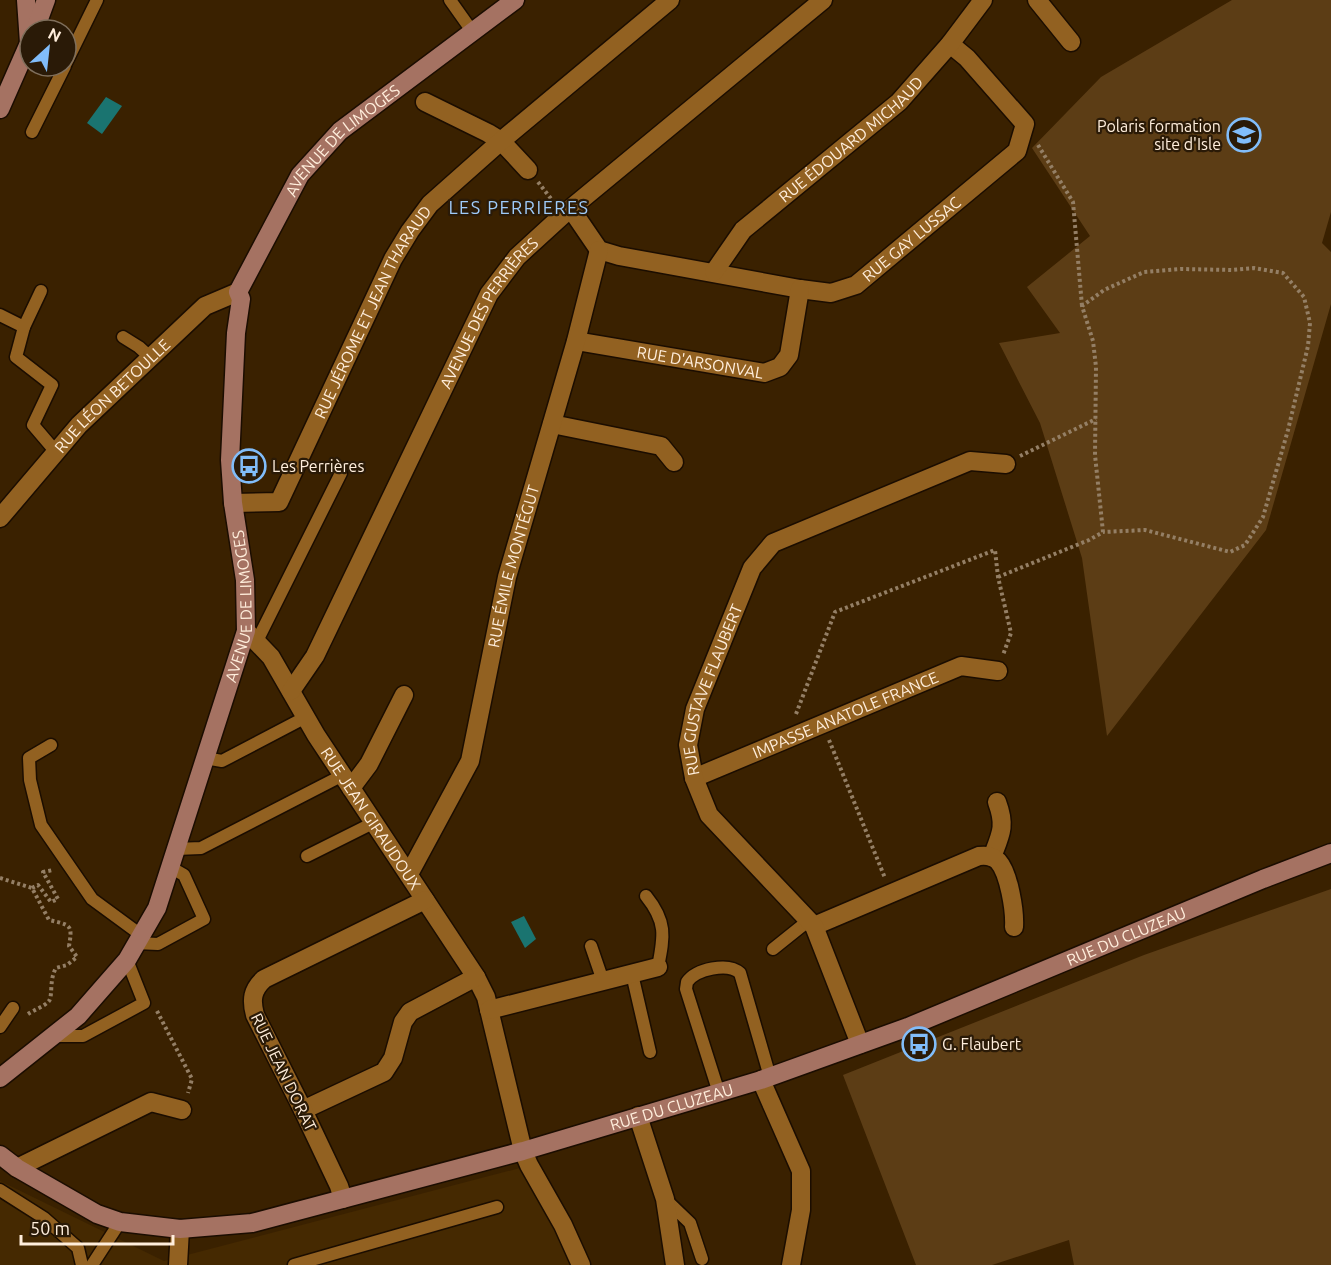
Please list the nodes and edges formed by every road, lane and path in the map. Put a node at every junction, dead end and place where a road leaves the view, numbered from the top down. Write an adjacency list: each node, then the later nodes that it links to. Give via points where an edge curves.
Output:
1 (26, 0): 10 (main road)
2 (46, 0): 11 (main road)
3 (97, 0): 13 (lane)
4 (450, 0): 12 (lane)
5 (515, 0): 12 (main road, AVENUE DE LIMOGES)
6 (670, 0): 22 (street, RUE JÉROME ET JEAN THARAUD)
7 (823, 0): 24 (street, AVENUE DES PERRIÈRES)
8 (982, 0): 15 (street, RUE ÉDOUARD MICHAUD)
9 (1037, 0): 14 (street)
10 (28, 18)
11 (39, 18)
12 (472, 31): 29 (main road, AVENUE DE LIMOGES, via 340,131 300,175)
13 (78, 39)
14 (1071, 42)
15 (950, 44): 20 (street); 26 (street, RUE ÉDOUARD MICHAUD, via 899,102 743,230)
16 (18, 69): 19 (main road)
17 (59, 78): 21 (lane)
18 (425, 102): 22 (street)
19 (0, 109)
20 (1025, 124): 27 (street, RUE GAY LUSSAC, via 1017,151 856,285 831,293); 30 (path, via 1072,202)
21 (32, 132)
22 (501, 141): 23 (street); 42 (street, RUE JÉROME ET JEAN THARAUD, via 430,204 410,231 393,259 279,502)
23 (528, 170): 24 (path)
24 (568, 211): 25 (street); 48 (street, AVENUE DES PERRIÈRES, via 517,257 489,294 315,656)
25 (599, 250): 26 (street, RUE GAY LUSSAC); 34 (street, RUE ÉMILE MONTÉGUT)
26 (714, 272): 27 (street, RUE GAY LUSSAC)
27 (800, 289): 34 (street, RUE D'ARSONVAL, via 789,356 780,367 764,373)
28 (41, 291): 32 (lane)
29 (238, 292): 35 (street, RUE LÉON BETOULLE, via 205,306); 42 (main road, AVENUE DE LIMOGES, via 241,299 230,460)
30 (1082, 306): 36 (path, via 1093,341); 44 (path, via 1104,290 1144,272 1254,268 1283,273 1304,297 1310,323 1308,346 1269,498 1263,517 1245,545 1230,552 1145,530)
31 (0, 315): 32 (lane)
32 (24, 327): 38 (lane, via 16,357 52,385 33,425)
33 (123, 337): 35 (lane)
34 (576, 341): 37 (street, RUE ÉMILE MONTÉGUT)
35 (150, 358): 38 (street, RUE LÉON BETOULLE)
36 (1096, 419): 40 (path); 44 (path, via 1095,456)
37 (552, 424): 39 (street, via 661,446); 65 (street, RUE ÉMILE MONTÉGUT, via 507,577 470,761)
38 (56, 452): 43 (street, RUE LÉON BETOULLE)
39 (674, 462)
40 (1006, 464): 55 (street, RUE GUSTAVE FLAUBERT, via 970,461 773,543 752,568 695,709 688,745)
41 (341, 473): 46 (lane)
42 (233, 503): 46 (main road, AVENUE DE LIMOGES)
43 (0, 518)
44 (1103, 532): 45 (path)
45 (998, 577): 47 (path, via 1011,633); 52 (path, via 995,550 834,612)
46 (252, 636): 48 (street, RUE JEAN GIRAUDOUX, via 271,657); 54 (main road, AVENUE DE LIMOGES)
47 (998, 671): 51 (street, IMPASSE ANATOLE FRANCE, via 961,666)
48 (291, 691): 50 (street, RUE JEAN GIRAUDOUX)
49 (404, 695): 56 (street, via 369,764)
50 (306, 717): 54 (lane, via 222,761); 56 (street, RUE JEAN GIRAUDOUX)
51 (822, 723): 52 (street, IMPASSE ANATOLE FRANCE); 68 (path)
52 (788, 738): 55 (street, IMPASSE ANATOLE FRANCE)
53 (51, 745): 63 (lane, via 29,758 30,780 41,825)
54 (205, 758): 59 (main road, AVENUE DE LIMOGES)
55 (694, 778): 71 (street, RUE GUSTAVE FLAUBERT, via 709,815)
56 (347, 781): 58 (street, RUE JEAN GIRAUDOUX); 59 (lane, via 201,848)
57 (997, 802): 62 (street, via 1002,830)
58 (375, 822): 61 (lane); 65 (street, RUE JEAN GIRAUDOUX)
59 (176, 849): 64 (main road, AVENUE DE LIMOGES)
60 (1331, 853): 87 (main road, RUE DU CLUZEAU)
61 (307, 856)
62 (992, 857): 68 (street, via 980,856); 72 (street, via 1002,867 1014,902)
63 (70, 867): 67 (path, via 43,872 58,899 51,902 38,885); 73 (lane, via 92,899)
64 (170, 867): 73 (main road, AVENUE DE LIMOGES, via 157,908); 73 (lane, via 184,875 204,919 158,944)
65 (409, 874): 70 (street, RUE JEAN GIRAUDOUX)
66 (0, 878): 67 (path)
67 (32, 888): 84 (path, via 49,920 70,927 69,946 77,957 56,968 50,978 48,1002 26,1015)
68 (892, 894): 71 (street)
69 (646, 896): 77 (lane, via 662,922)
70 (425, 900): 79 (street, RUE JEAN GIRAUDOUX); 93 (street, RUE JEAN DORAT, via 264,979 257,986 251,1002 255,1015)
71 (811, 923): 75 (lane); 87 (street, RUE GUSTAVE FLAUBERT)
72 (1014, 927)
73 (138, 939): 76 (main road, AVENUE DE LIMOGES)
74 (591, 946): 80 (lane)
75 (773, 949)
76 (127, 960): 81 (lane); 86 (main road, AVENUE DE LIMOGES, via 78,1016)
77 (658, 968): 78 (street)
78 (632, 974): 80 (street); 88 (lane)
79 (476, 977): 83 (street, RUE JEAN GIRAUDOUX); 93 (street, via 410,1012 384,1072)
80 (603, 981): 83 (street)
81 (144, 1003): 86 (lane, via 83,1036); 92 (path, via 155,1008 192,1079)
82 (13, 1008): 85 (lane)
83 (489, 1010): 95 (street, RUE JEAN GIRAUDOUX)
84 (22, 1022)
85 (0, 1027)
86 (54, 1036): 89 (main road, AVENUE DE LIMOGES)
87 (860, 1044): 90 (main road, RUE DU CLUZEAU)
88 (650, 1052)
89 (0, 1078)
90 (766, 1078): 91 (main road, RUE DU CLUZEAU); 91 (lane, via 740,973 726,967 696,973 686,989); 111 (street, via 801,1171 801,1210)
91 (719, 1093): 94 (main road, RUE DU CLUZEAU)
92 (182, 1110): 97 (street, via 151,1102)
93 (303, 1110): 99 (street, RUE JEAN DORAT)
94 (638, 1116): 95 (main road, RUE DU CLUZEAU); 100 (street)
95 (523, 1151): 99 (main road, RUE DU CLUZEAU); 109 (street, RUE JEAN GIRAUDOUX)
96 (0, 1155): 97 (main road, RUE DU CLUZEAU)
97 (17, 1168): 102 (main road, RUE DU CLUZEAU, via 97,1214)
98 (0, 1190): 105 (lane, via 44,1218 78,1248)
99 (343, 1199): 103 (main road, RUE DU CLUZEAU, via 252,1223)
100 (665, 1199): 104 (lane, via 690,1223); 110 (street)
101 (497, 1207): 108 (lane)
102 (120, 1222): 103 (main road, RUE DU CLUZEAU); 106 (lane)
103 (180, 1229): 107 (street)
104 (702, 1259)
105 (82, 1265)
106 (92, 1265)
107 (178, 1265)
108 (294, 1265)
109 (581, 1265)
110 (675, 1265)
111 (792, 1265)

